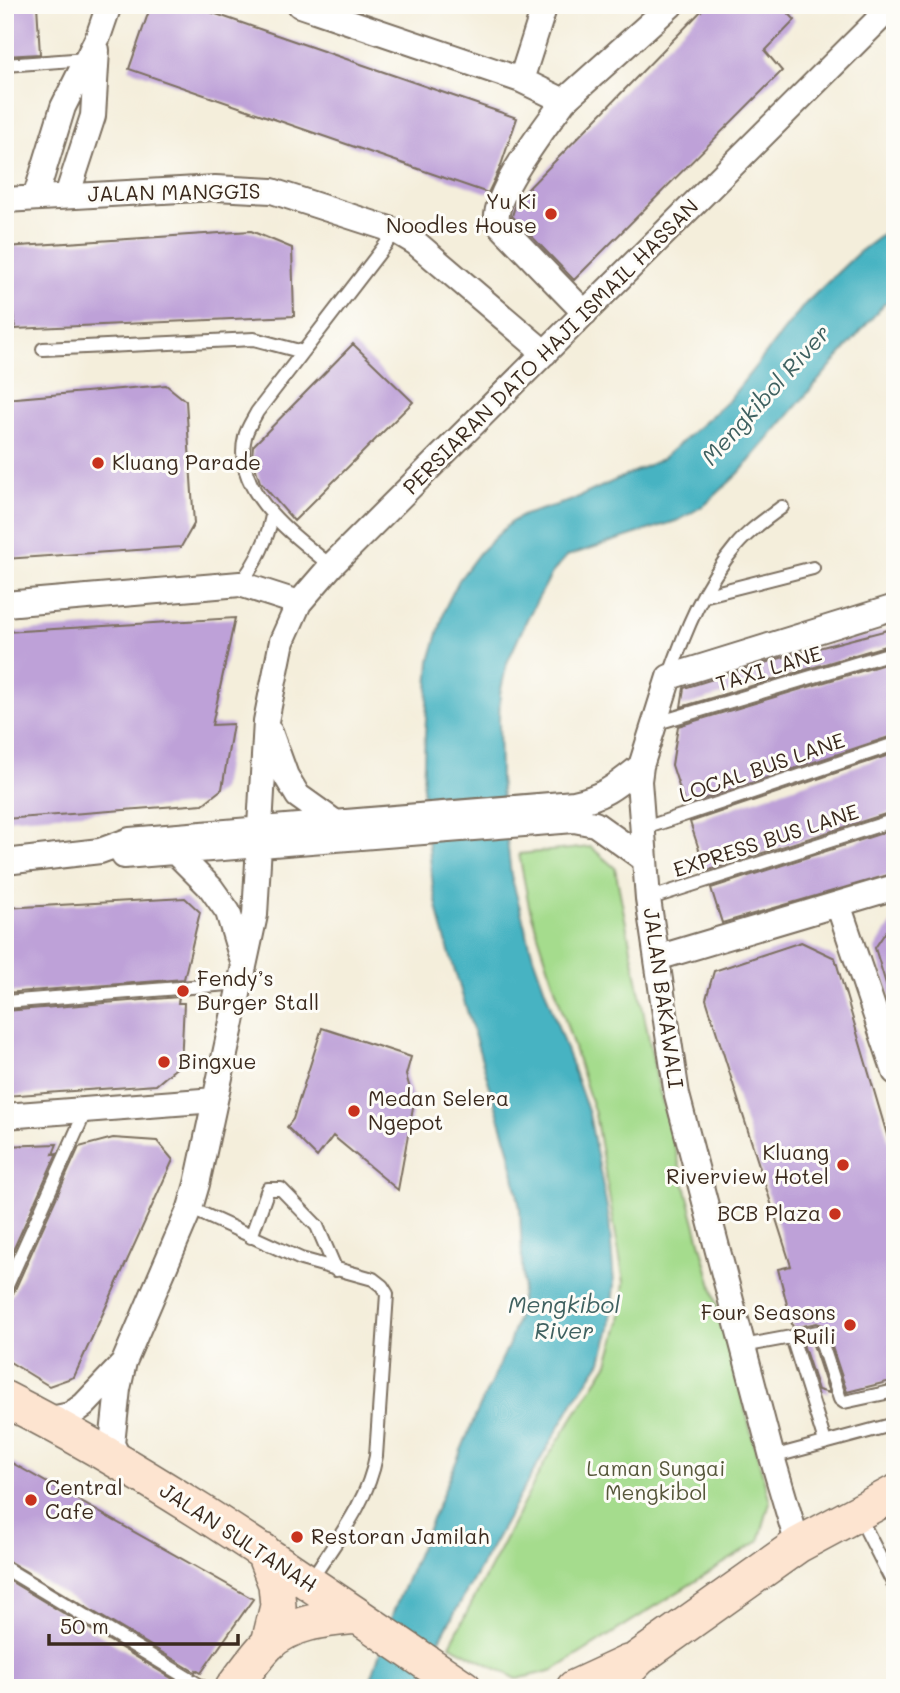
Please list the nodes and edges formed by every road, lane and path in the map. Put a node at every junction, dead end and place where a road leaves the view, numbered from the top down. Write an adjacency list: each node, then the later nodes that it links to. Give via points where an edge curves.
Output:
1 (109, 5): 6 (street)
2 (300, 5): 9 (street)
3 (545, 5): 9 (street)
4 (671, 5): 10 (street)
5 (893, 5): 15 (street, PERSIARAN DATO HAJI ISMAIL HASSAN)
6 (98, 37): 7 (street); 11 (street, via 93,116)
7 (87, 59): 8 (lane); 12 (street, via 64,107)
8 (5, 65)
9 (521, 80): 10 (street)
10 (564, 101): 15 (street, via 522,160 496,214 497,222)
11 (67, 196): 12 (street, JALAN MANGGIS); 14 (street, JALAN MANGGIS, via 261,190)
12 (35, 198): 13 (street, JALAN MANGGIS)
13 (5, 200)
14 (396, 231): 17 (lane); 18 (street, JALAN MANGGIS)
15 (586, 313): 18 (street, PERSIARAN DATO HAJI ISMAIL HASSAN)
16 (43, 349): 17 (lane, via 254,338)
17 (303, 352): 20 (lane, via 257,412 245,437 244,461)
18 (545, 353): 21 (street, PERSIARAN DATO HAJI ISMAIL HASSAN)
19 (782, 507): 24 (lane, via 736,546)
20 (272, 516): 21 (lane); 23 (lane, via 254,565)
21 (331, 566): 25 (street, PERSIARAN DATO HAJI ISMAIL HASSAN)
22 (813, 568): 24 (lane)
23 (240, 584): 25 (street); 26 (street)
24 (703, 596): 29 (lane)
25 (299, 603): 30 (street, PERSIARAN DATO HAJI ISMAIL HASSAN, via 282,641)
26 (5, 604)
27 (895, 607): 29 (street)
28 (895, 652): 31 (lane, TAXI LANE)
29 (669, 677): 31 (street, JALAN BAKAWALI)
30 (266, 721): 36 (street, via 298,796); 38 (street, PERSIARAN DATO HAJI ISMAIL HASSAN)
31 (654, 724): 33 (street, JALAN BAKAWALI)
32 (895, 744): 37 (lane, LOCAL BUS LANE)
33 (641, 766): 34 (street); 37 (street, JALAN BAKAWALI)
34 (574, 811): 36 (street); 41 (street)
35 (895, 820): 44 (lane, EXPRESS BUS LANE)
36 (343, 827): 38 (street)
37 (641, 829): 41 (street, JALAN BAKAWALI)
38 (261, 837): 39 (street, via 130,840); 40 (street); 47 (street, PERSIARAN DATO HAJI ISMAIL HASSAN, via 255,915)
39 (100, 851): 40 (street, via 129,857); 42 (street)
40 (176, 853): 47 (street, via 228,912)
41 (644, 859): 44 (street, JALAN BAKAWALI)
42 (5, 862)
43 (895, 887): 45 (street)
44 (648, 899): 46 (street, JALAN BAKAWALI)
45 (838, 904): 46 (street); 49 (street)
46 (657, 958): 59 (street, JALAN BAKAWALI, via 677,1095)
47 (242, 974): 48 (lane); 51 (street, PERSIARAN DATO HAJI ISMAIL HASSAN)
48 (5, 1002)
49 (890, 1041): 50 (street)
50 (895, 1072)
51 (215, 1100): 52 (street); 54 (street, PERSIARAN DATO HAJI ISMAIL HASSAN)
52 (86, 1110): 53 (street); 57 (lane)
53 (5, 1116)
54 (190, 1208): 55 (lane); 60 (street, PERSIARAN DATO HAJI ISMAIL HASSAN)
55 (251, 1237): 56 (lane); 56 (lane, via 268,1189 281,1189 317,1226)
56 (336, 1270): 73 (lane, via 373,1279 387,1294 376,1456 365,1493)
57 (5, 1290)
58 (792, 1337): 59 (lane); 61 (lane, via 818,1332 844,1402); 65 (lane)
59 (743, 1346): 66 (street, JALAN BAKAWALI)
60 (124, 1362): 63 (street, via 84,1405 70,1415); 67 (street, via 112,1444)
61 (895, 1391)
62 (5, 1399): 63 (street, JALAN SULTANAH)
63 (46, 1420): 67 (street, JALAN SULTANAH)
64 (895, 1424): 65 (lane)
65 (825, 1442): 66 (lane)
66 (772, 1457): 70 (street, JALAN BAKAWALI)
67 (122, 1464): 71 (street, JALAN SULTANAH)
68 (895, 1493): 69 (street)
69 (858, 1513): 70 (street); 74 (lane)
70 (797, 1545): 77 (street)
71 (263, 1550): 73 (street, JALAN SULTANAH); 76 (street, via 276,1584 278,1606)
72 (5, 1568): 78 (lane)
73 (309, 1583): 75 (street, JALAN SULTANAH)
74 (895, 1587)
75 (357, 1616): 76 (street, via 300,1626); 80 (street, JALAN SULTANAH)
76 (269, 1643): 79 (street)
77 (639, 1658): 81 (street); 82 (street)
78 (204, 1688)
79 (233, 1688)
80 (464, 1688)
81 (574, 1688)
82 (610, 1688)

